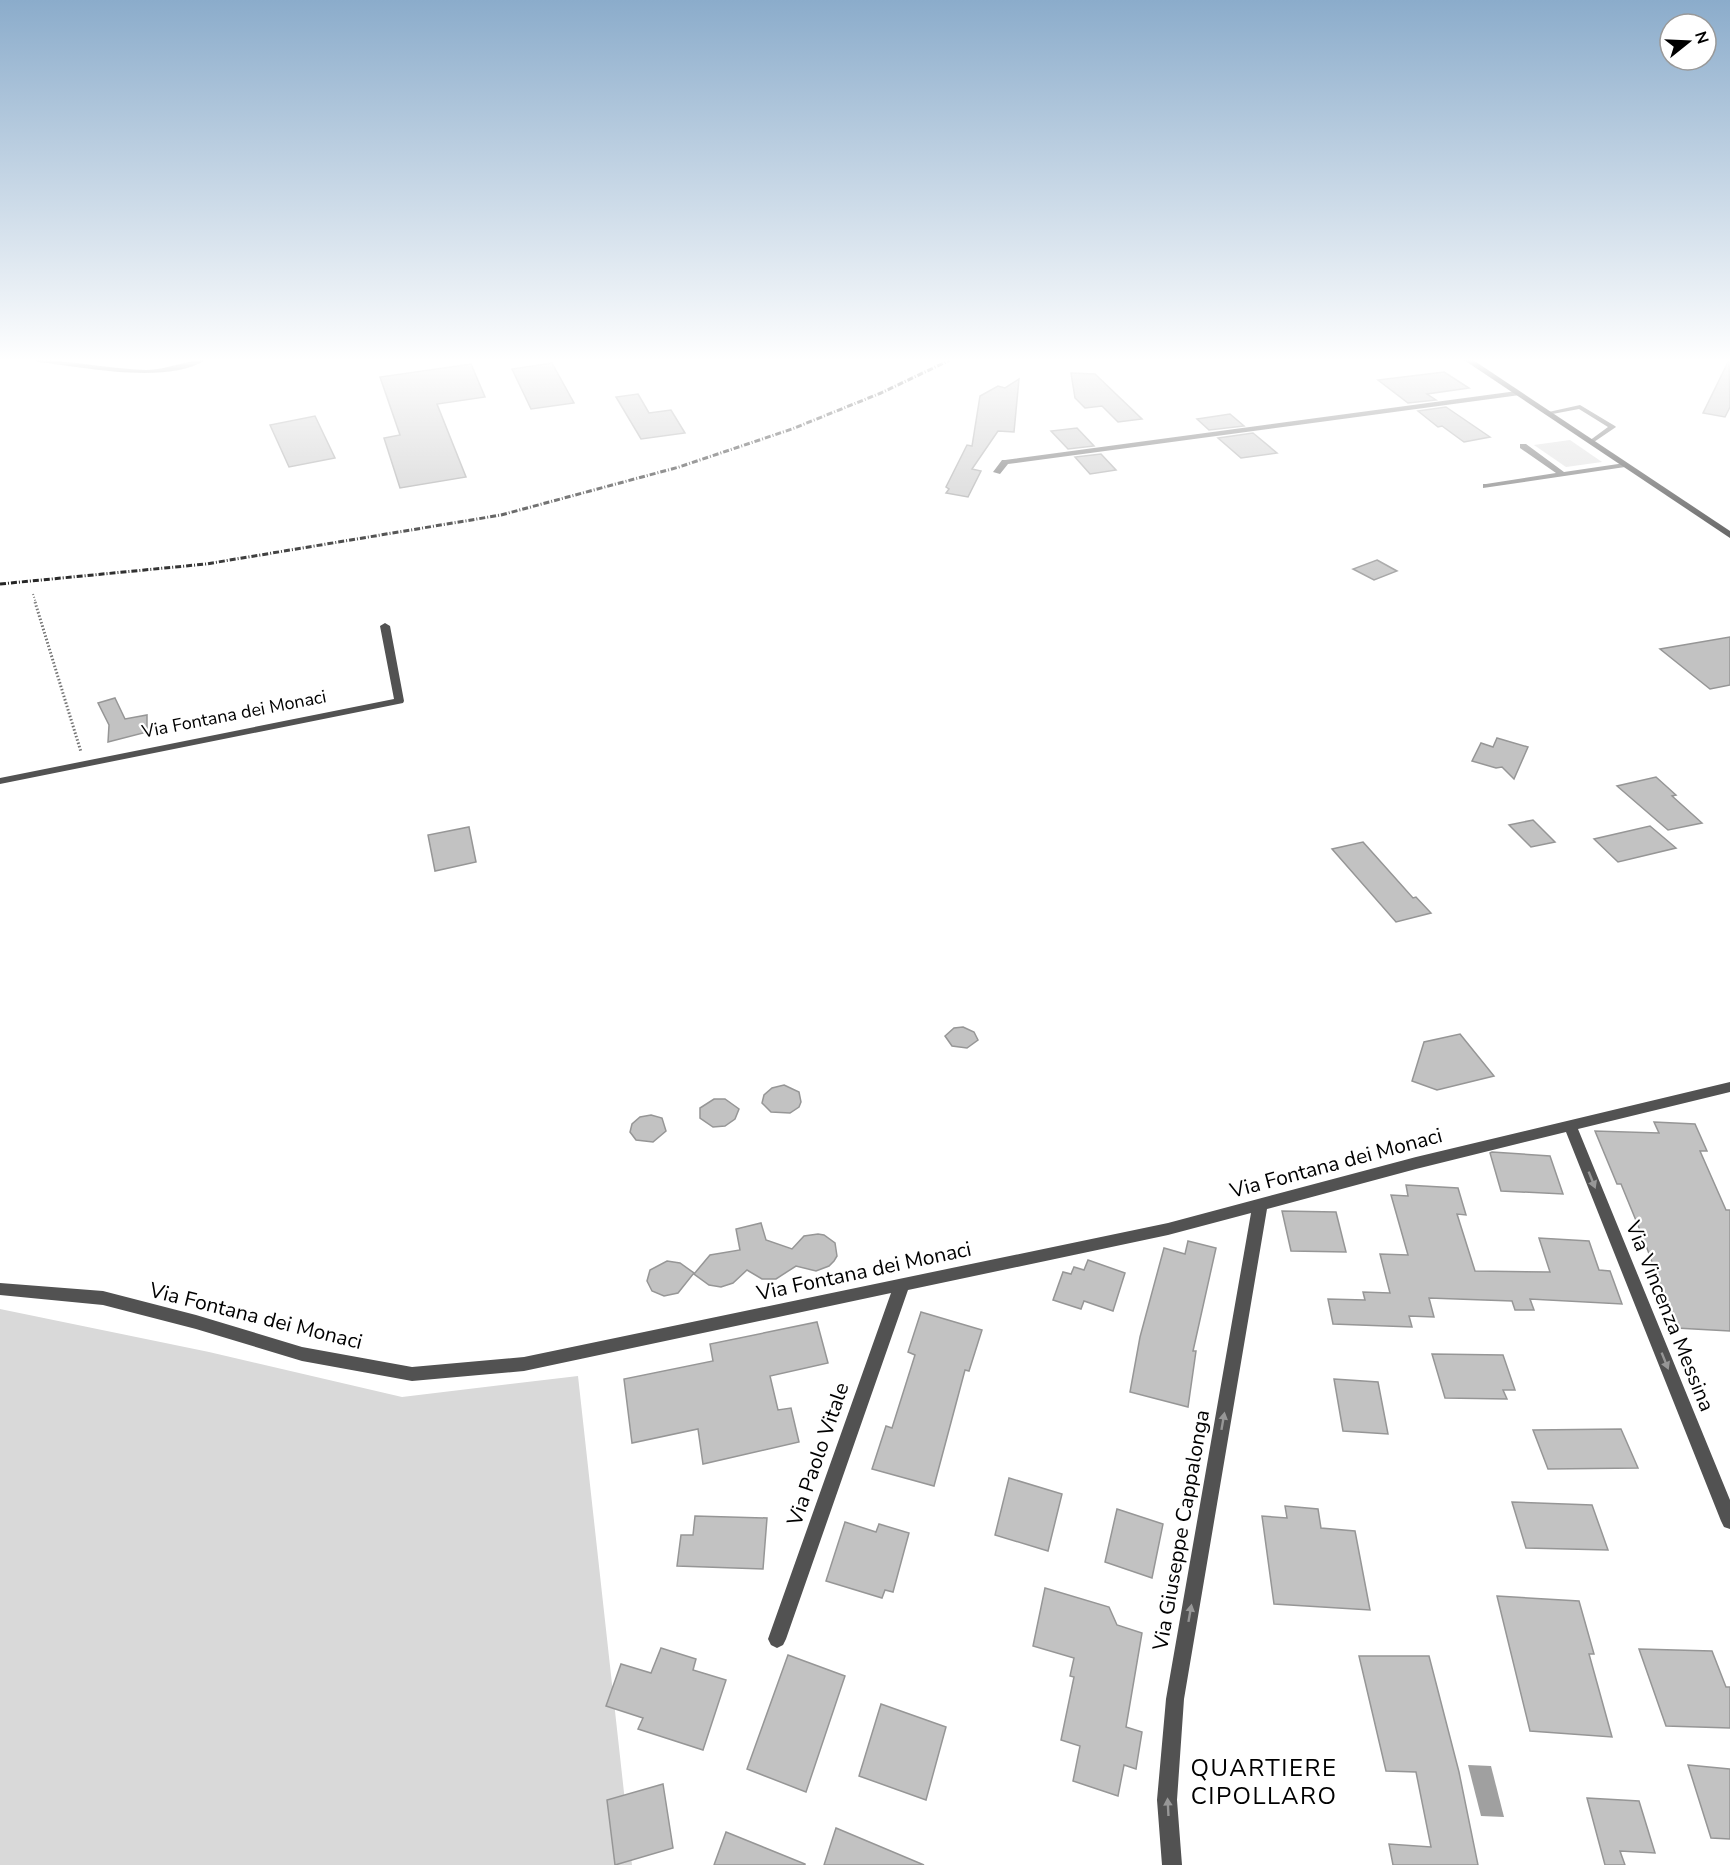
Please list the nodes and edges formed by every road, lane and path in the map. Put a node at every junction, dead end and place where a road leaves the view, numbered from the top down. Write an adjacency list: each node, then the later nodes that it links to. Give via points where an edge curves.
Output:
1 (1116, 447): 5 (street, via 1005,462)
2 (1524, 447): 6 (street)
3 (1598, 447): 4 (main road)
4 (1625, 465): 6 (street); 8 (main road)
5 (997, 472)
6 (1562, 474): 7 (street)
7 (1486, 486)
8 (1730, 535)
9 (33, 594): 11 (path)
10 (384, 626): 11 (street, Via Fontana dei Monaci, via 399,701)
11 (84, 764): 12 (street, Via Fontana dei Monaci)
12 (0, 781)
13 (1730, 1087): 14 (street, Via Fontana dei Monaci)
14 (1570, 1126): 15 (street, Via Fontana dei Monaci); 18 (street, Via Vincenza Messina, one-way to 18)
15 (1260, 1204): 16 (street, Via Fontana dei Monaci, via 1168,1229); 20 (street, Via Giuseppe Cappalonga, one-way to 15, via 1167,1800 1175,1699)
16 (902, 1285): 17 (street, Via Fontana dei Monaci, via 524,1364 412,1374 302,1354 103,1298); 19 (street, Via Paolo Vitale)
17 (0, 1289)
18 (1730, 1521)
19 (777, 1639)
20 (1172, 1865)

